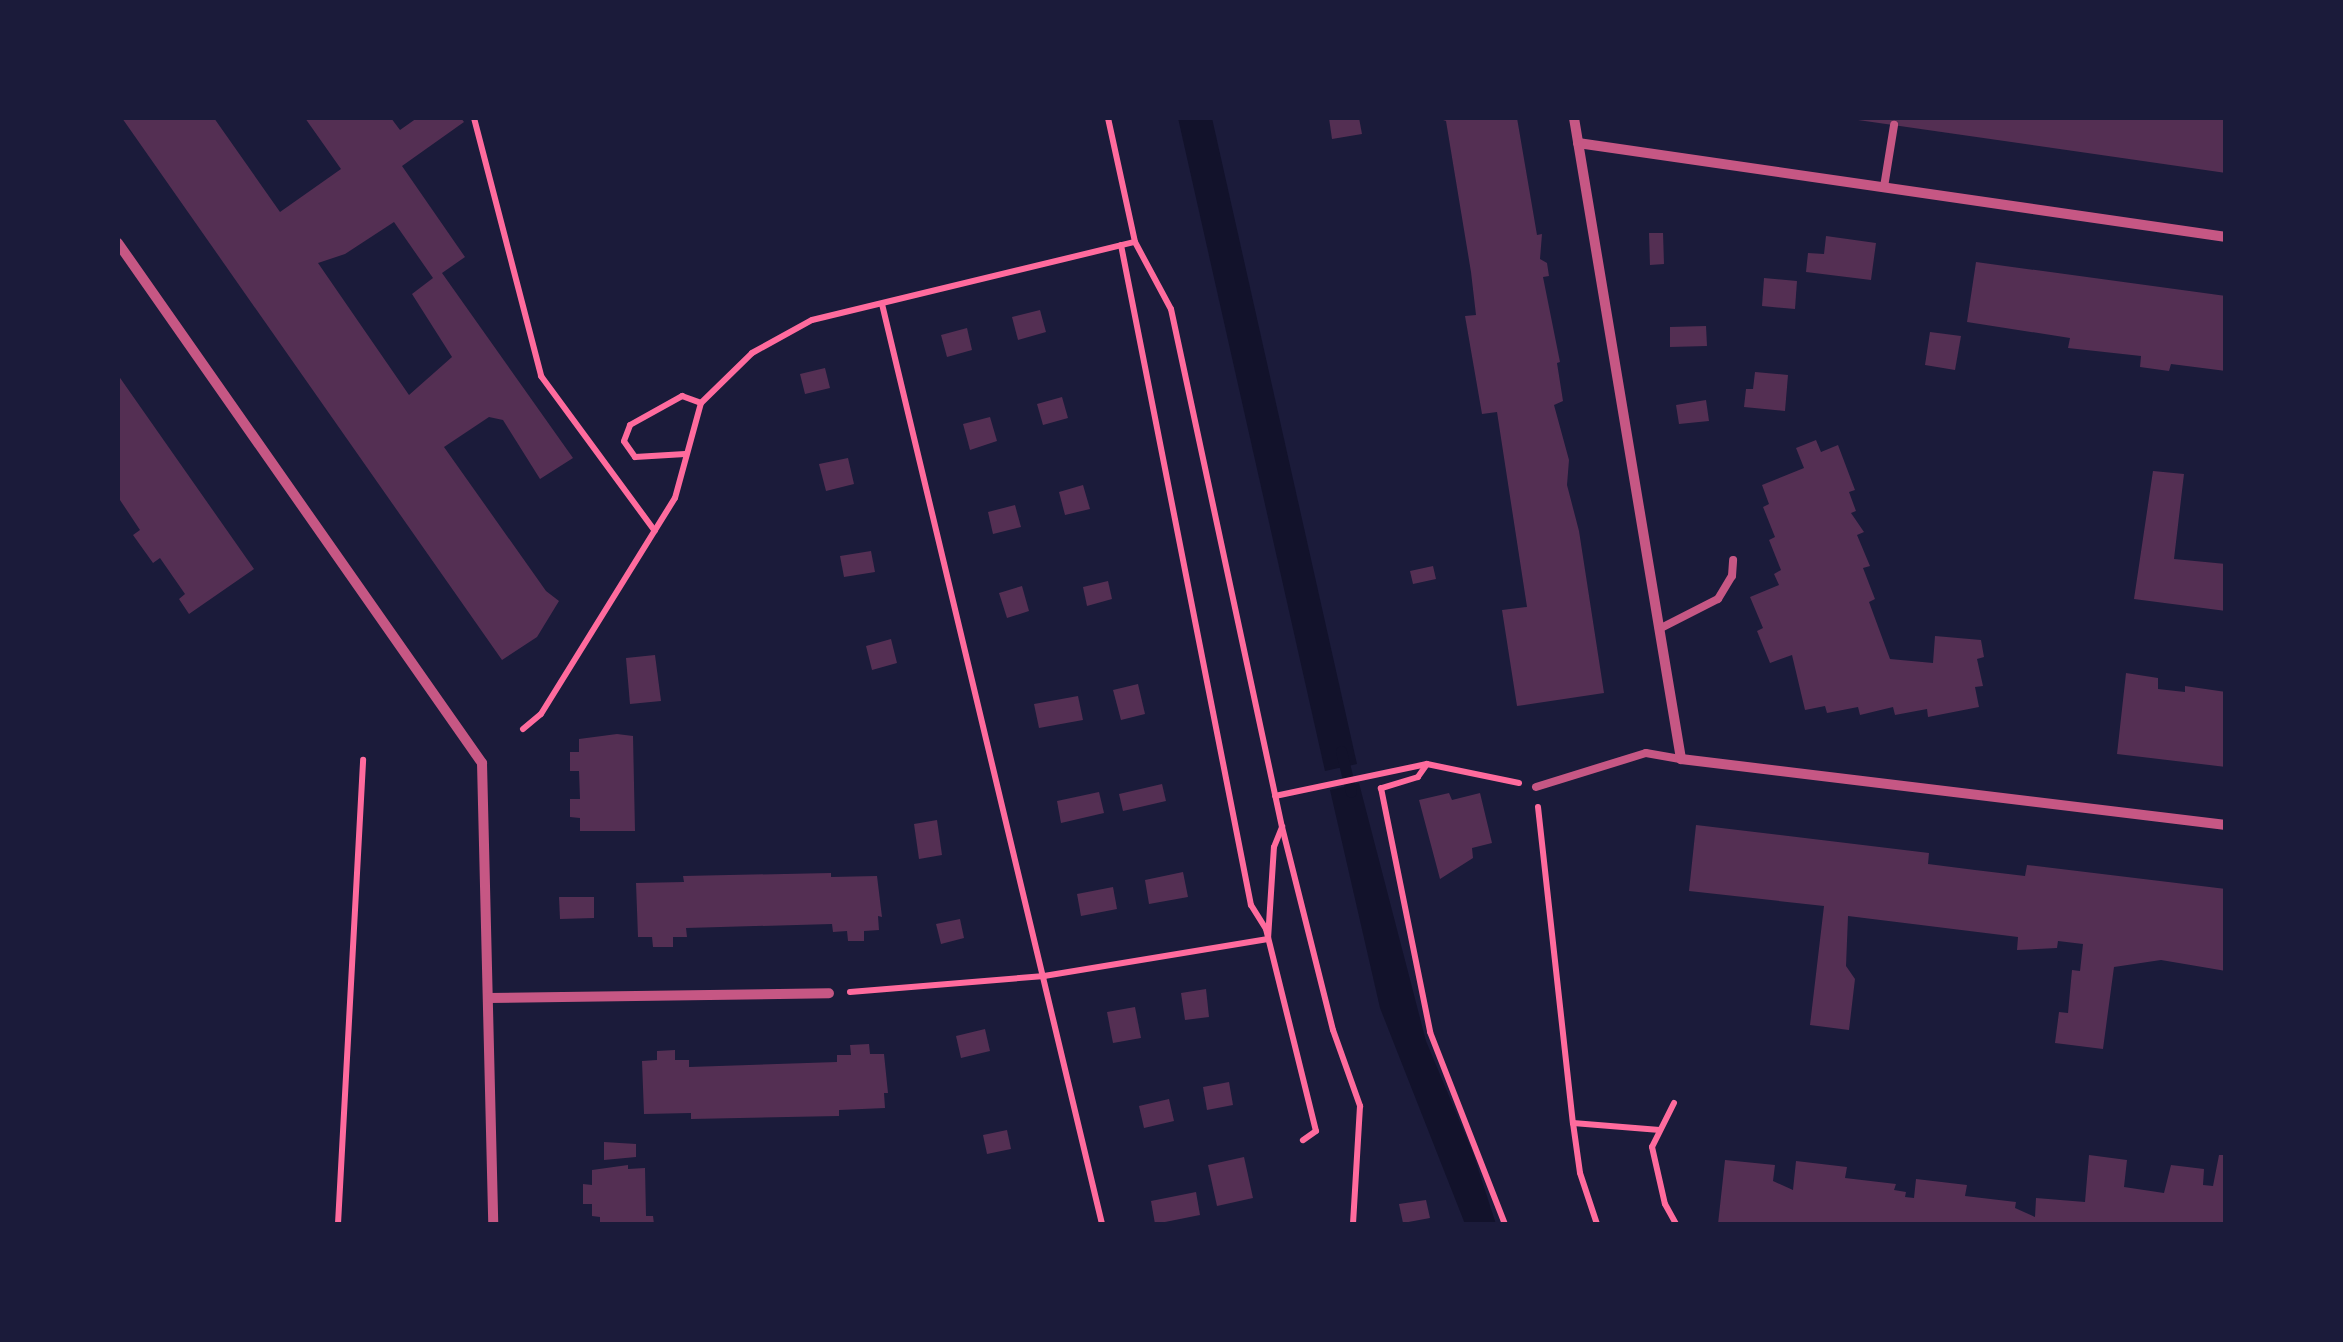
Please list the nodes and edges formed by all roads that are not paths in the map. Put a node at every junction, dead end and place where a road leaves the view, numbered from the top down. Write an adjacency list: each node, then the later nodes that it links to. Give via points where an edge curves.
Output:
1 (1574, 118): 3 (street)
2 (1894, 125): 4 (lane)
3 (1578, 143): 4 (street); 8 (street)
4 (1884, 187): 5 (street)
5 (2226, 238)
6 (118, 243): 13 (street, via 482,763)
7 (1733, 560): 8 (lane, via 1718,599)
8 (1659, 629): 9 (street)
9 (1681, 760): 10 (lane, via 1646,753); 11 (street)
10 (1536, 787)
11 (2226, 825)
12 (829, 993): 13 (street)
13 (488, 998): 14 (street)
14 (493, 1224)

